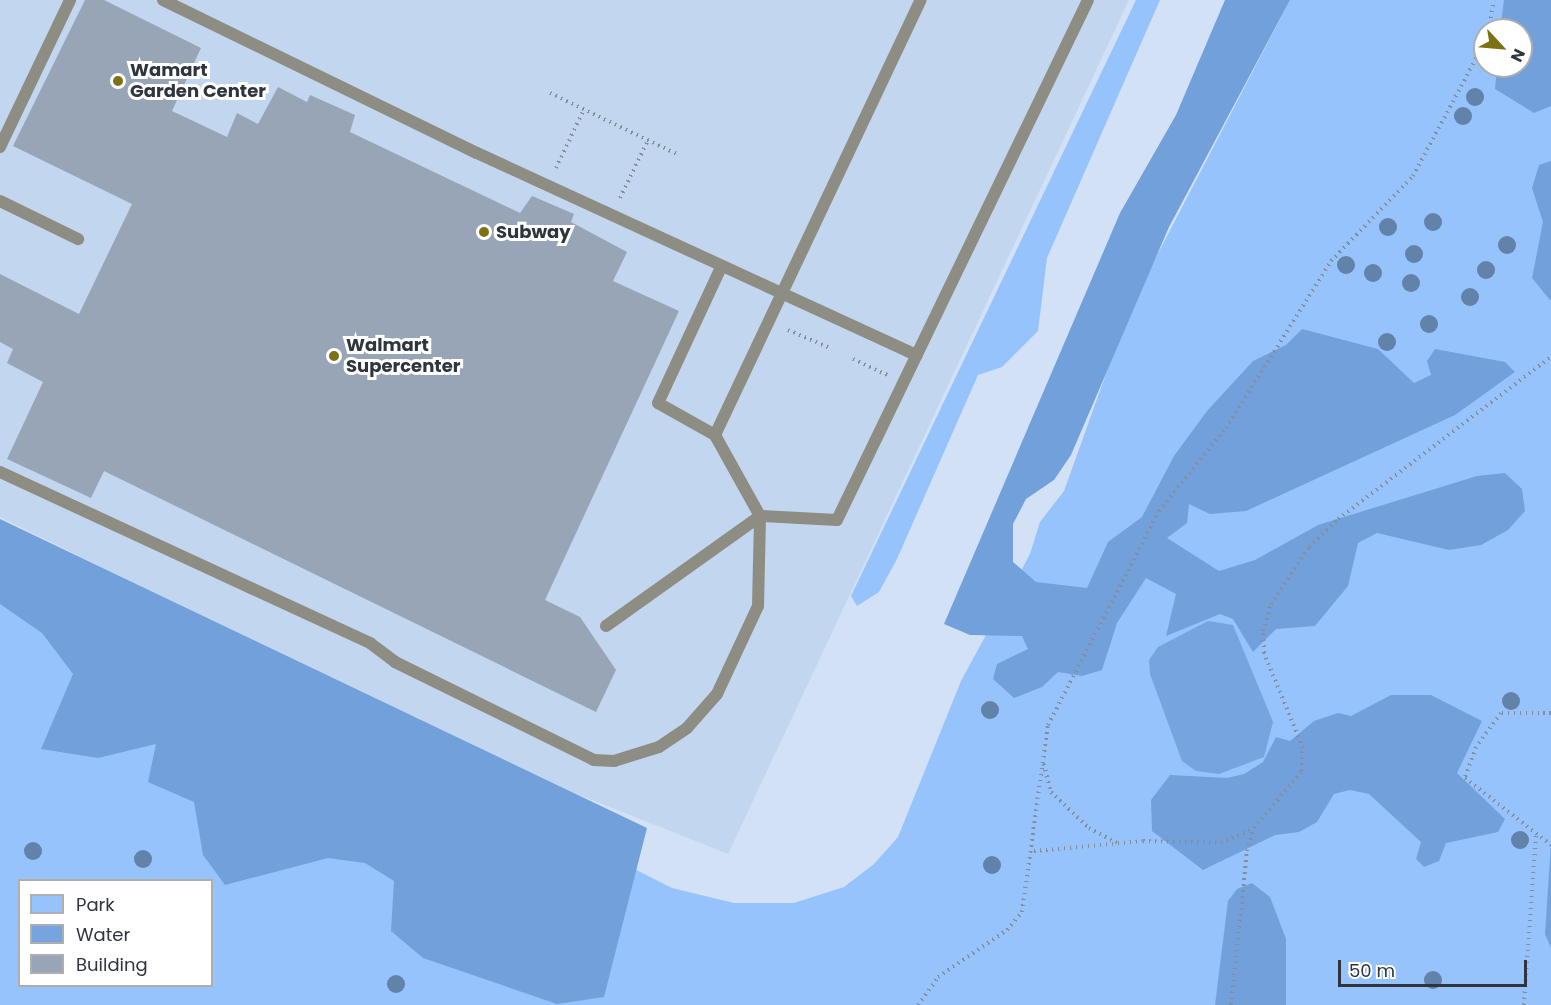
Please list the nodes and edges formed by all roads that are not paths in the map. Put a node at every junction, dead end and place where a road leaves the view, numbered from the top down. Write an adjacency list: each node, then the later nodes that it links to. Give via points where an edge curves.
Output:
1 (70, 0): 5 (lane)
2 (163, 0): 8 (lane)
3 (921, 0): 9 (lane)
4 (1088, 0): 10 (lane)
5 (0, 147)
6 (0, 201): 7 (lane)
7 (78, 239)
8 (721, 267): 9 (lane); 11 (lane, via 658,403)
9 (780, 294): 10 (lane); 11 (lane)
10 (917, 355): 13 (lane, via 837,520)
11 (715, 435): 13 (lane)
12 (0, 472): 13 (lane, via 370,643 395,662 594,760 614,761 659,747 687,728 717,694 758,606)
13 (760, 516): 14 (lane)
14 (606, 626)

